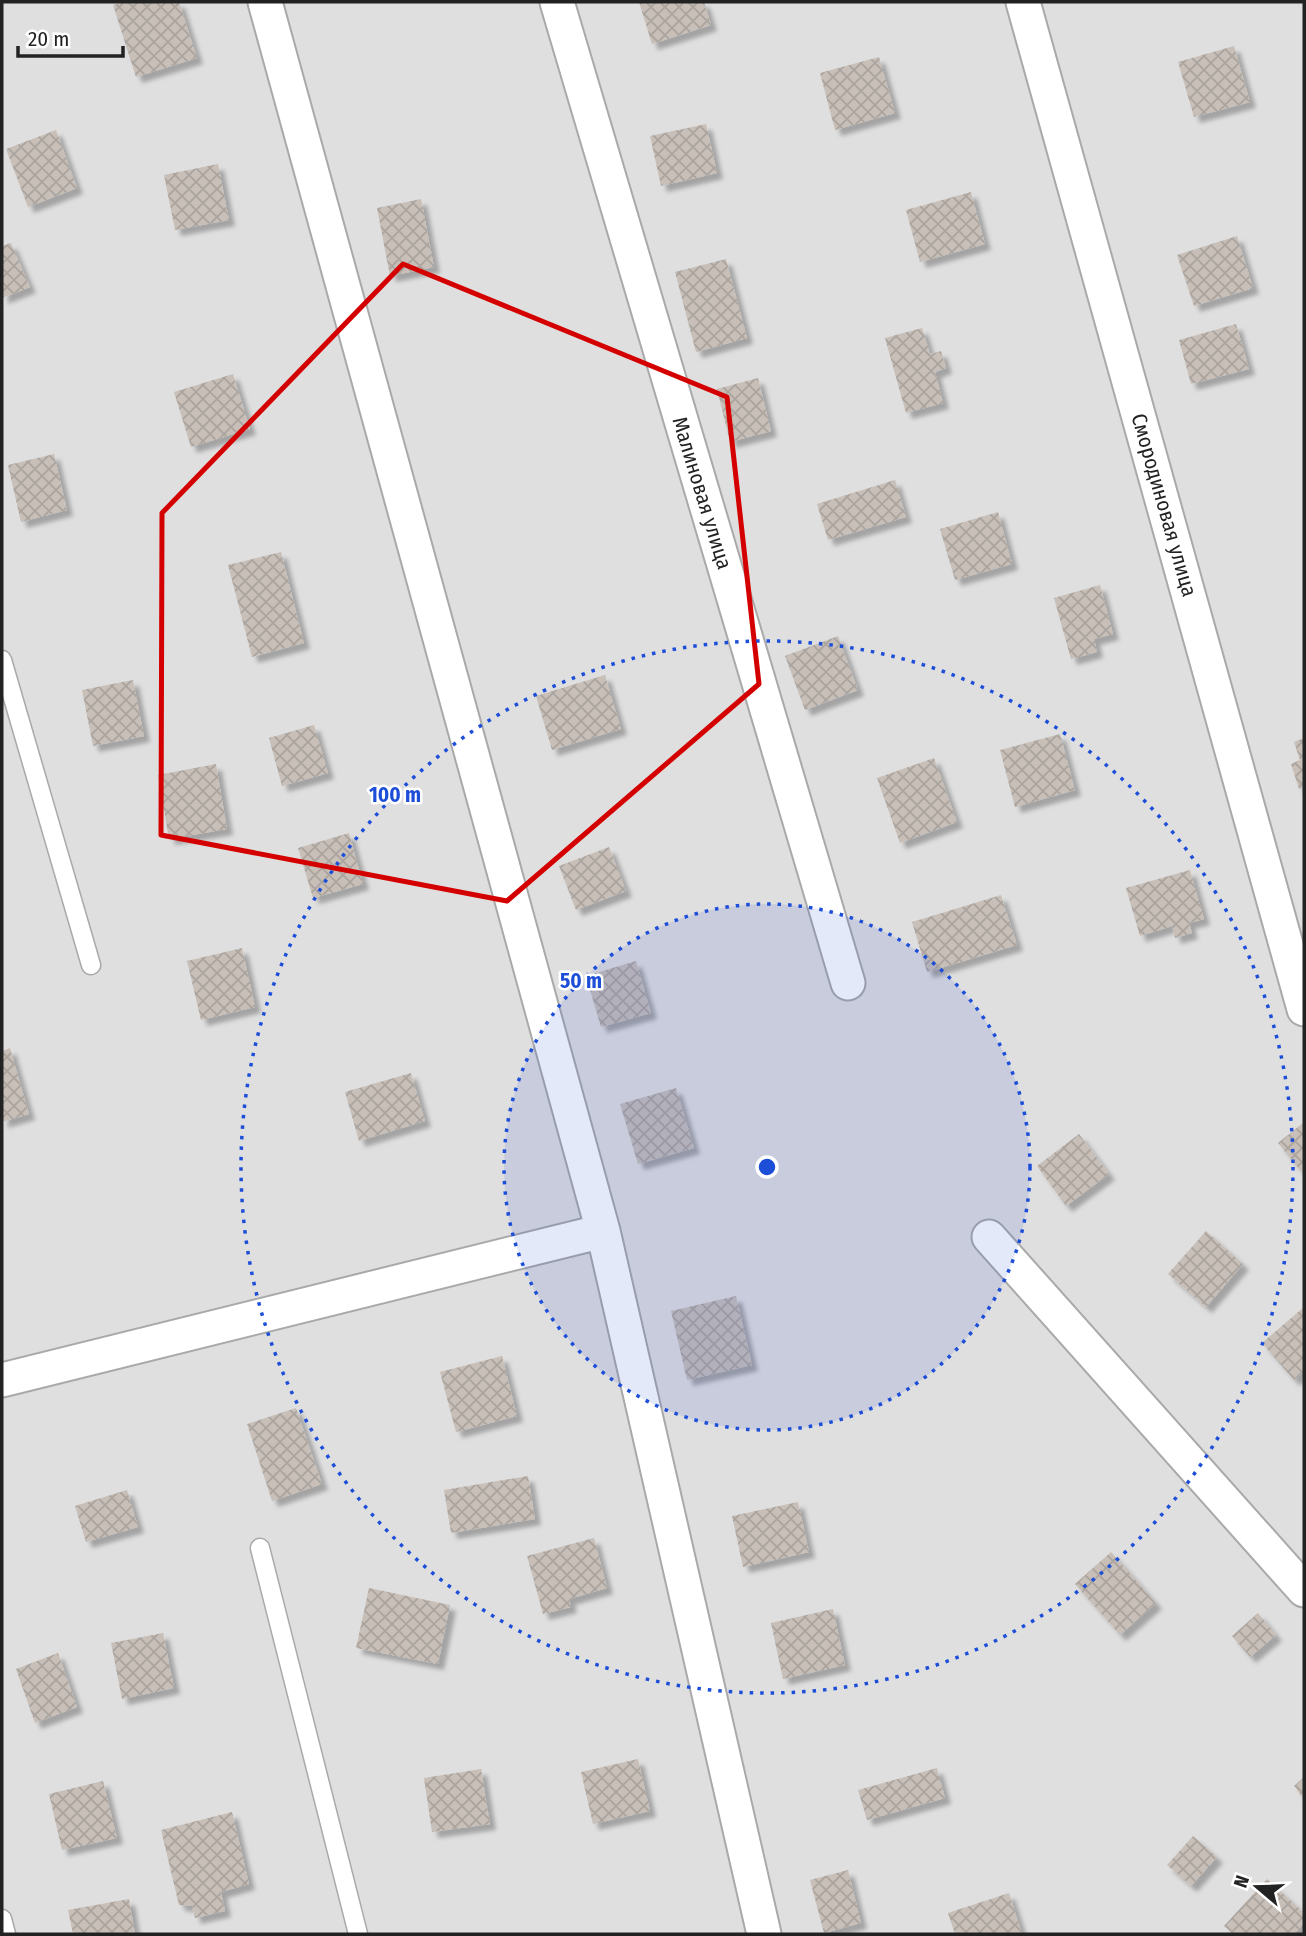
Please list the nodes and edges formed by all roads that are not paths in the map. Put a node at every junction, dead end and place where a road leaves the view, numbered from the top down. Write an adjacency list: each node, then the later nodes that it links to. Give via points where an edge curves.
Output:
1 (265, 2): 8 (street)
2 (556, 2): 6 (street, Малиновая улица)
3 (1023, 2): 7 (street, Смородиновая улица)
4 (2, 660): 5 (lane)
5 (91, 965)
6 (848, 983)
7 (1304, 1009)
8 (603, 1231): 10 (street); 16 (street)
9 (989, 1237): 12 (street)
10 (2, 1380)
11 (260, 1548): 15 (lane)
12 (1304, 1590)
13 (2, 1919): 14 (lane)
14 (5, 1934)
15 (358, 1934)
16 (764, 1934)

